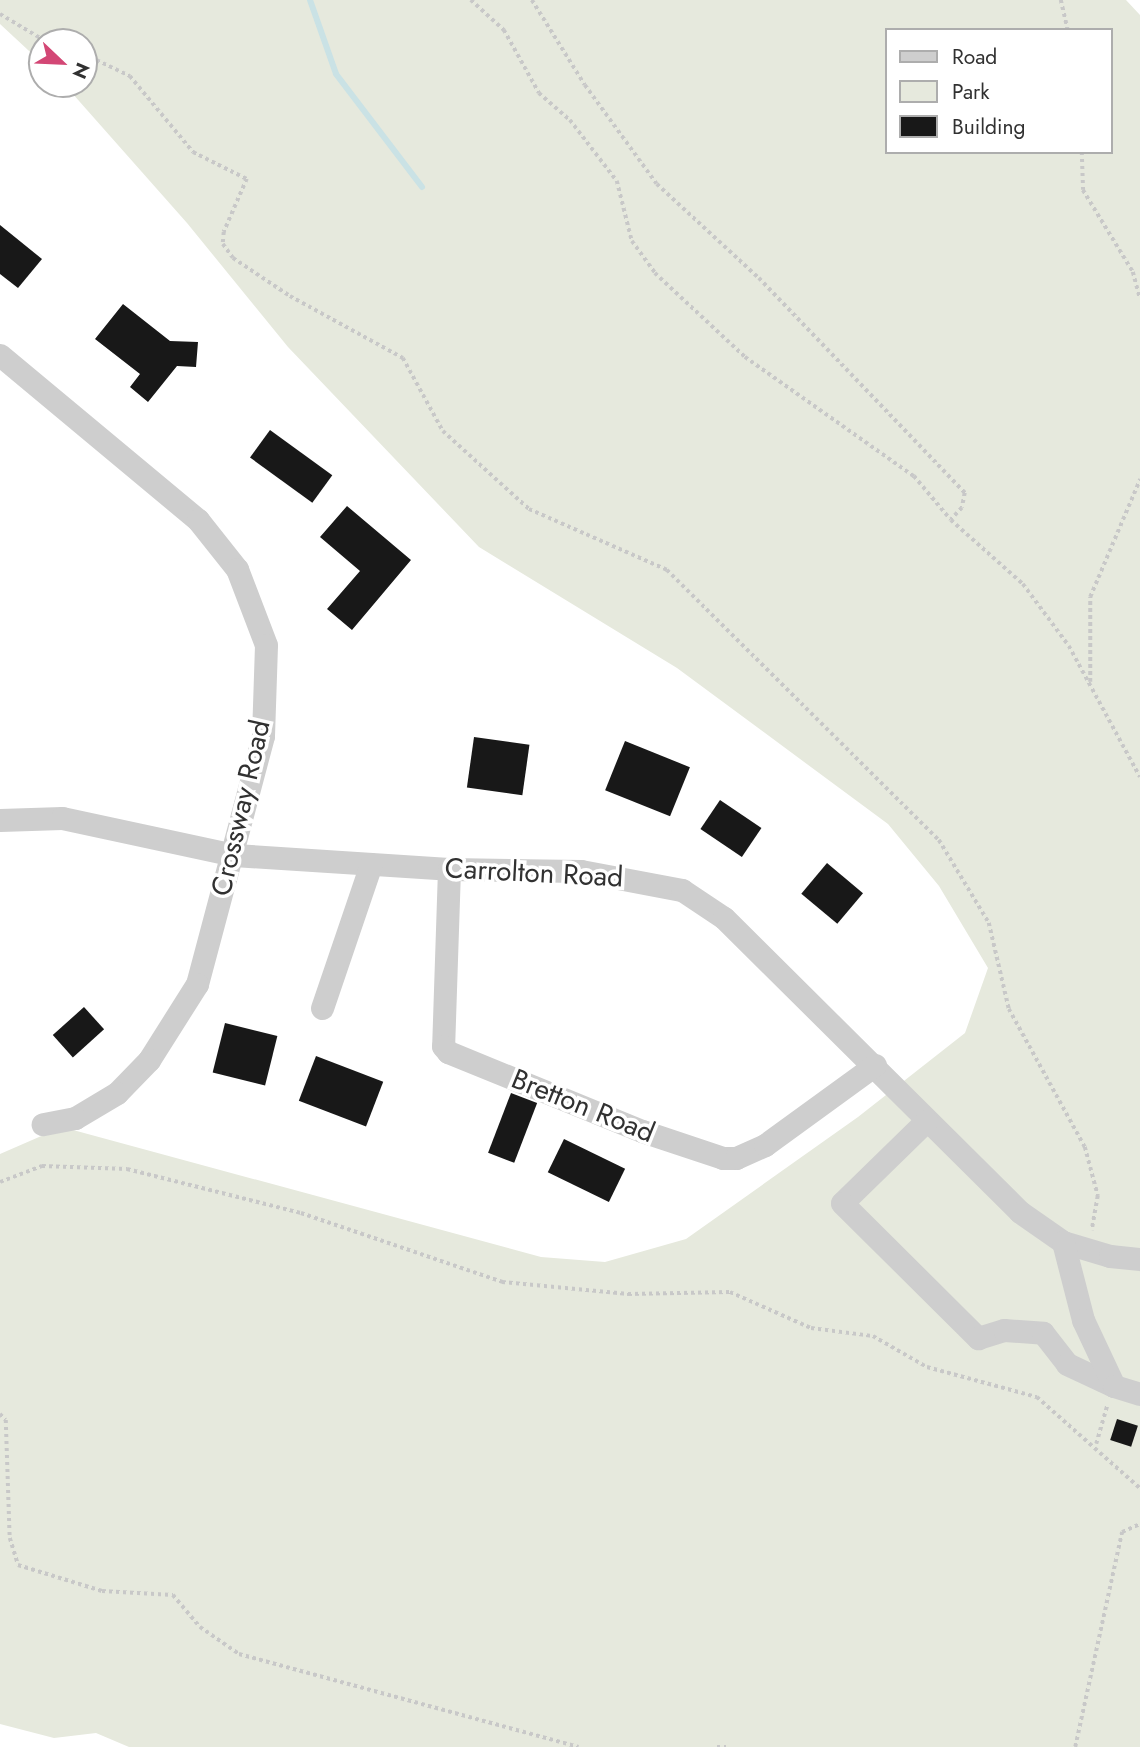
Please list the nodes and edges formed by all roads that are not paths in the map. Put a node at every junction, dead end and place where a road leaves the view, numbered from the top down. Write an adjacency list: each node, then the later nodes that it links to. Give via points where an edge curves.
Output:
1 (0, 355): 3 (street, Crossway Road, via 198,520 237,569 266,645 263,736)
2 (0, 820): 3 (street, Carrolton Road, via 62,818)
3 (234, 855): 4 (street, Carrolton Road); 9 (street, Crossway Road, via 197,984 149,1060 117,1093 75,1118)
4 (371, 864): 5 (street, Carrolton Road); 6 (street)
5 (449, 869): 7 (street, Carrolton Road, via 581,871 682,890 724,918); 7 (street, Bretton Road, via 443,1046 448,1052 642,1132 723,1158 736,1158 774,1139)
6 (322, 1008)
7 (875, 1065): 8 (street, Carrolton Road)
8 (926, 1121): 10 (street, Carrolton Road, via 1020,1212); 12 (street, via 842,1203 978,1338 1004,1329 1043,1332 1067,1364)
9 (43, 1124)
10 (1063, 1242): 11 (street, Carrolton Road); 12 (street, via 1083,1320)
11 (1140, 1259)
12 (1114, 1386): 13 (street)
13 (1140, 1394)

